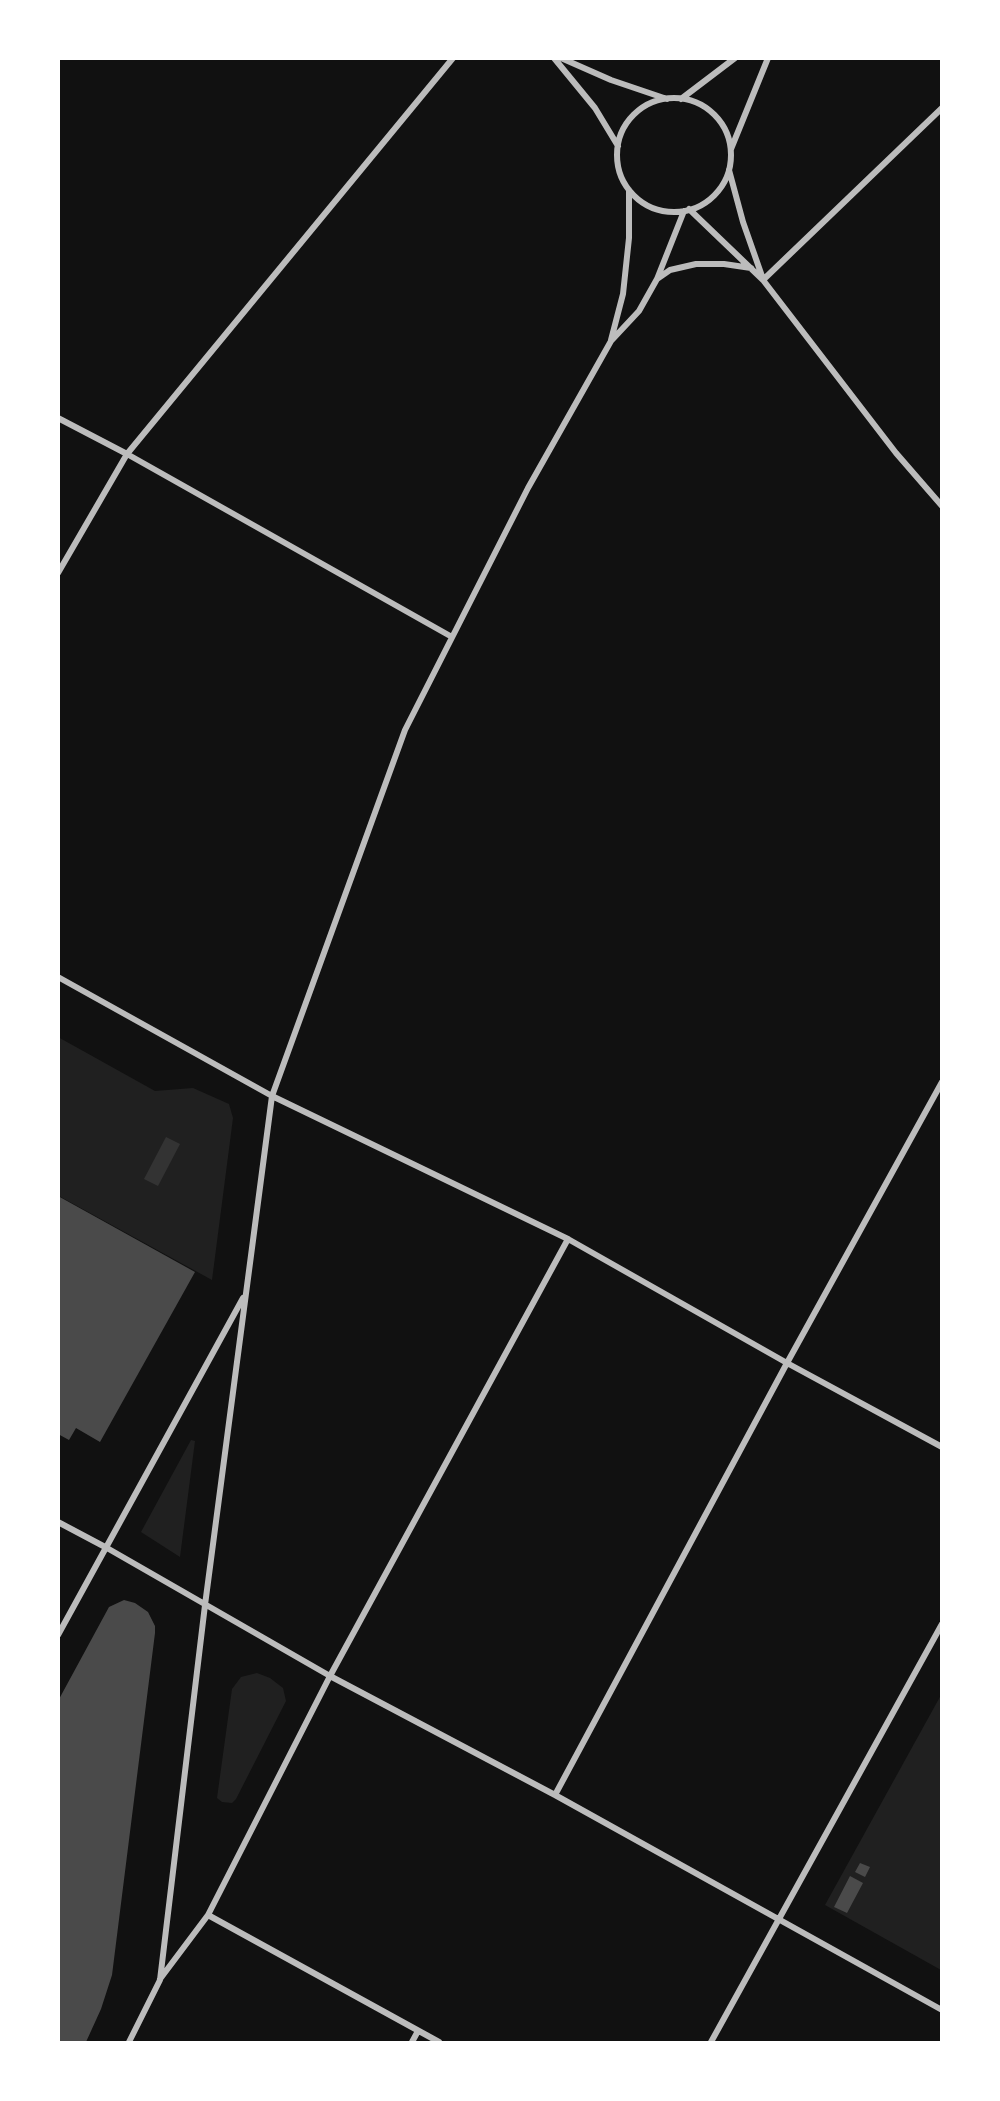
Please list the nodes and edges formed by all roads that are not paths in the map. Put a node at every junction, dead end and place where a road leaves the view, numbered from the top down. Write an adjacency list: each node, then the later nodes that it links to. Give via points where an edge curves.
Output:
1 (453, 58): 19 (street)
2 (554, 58): 9 (street, via 595,108)
3 (561, 58): 6 (street)
4 (735, 58): 7 (street)
5 (768, 58): 10 (street)
6 (668, 99): 7 (street); 9 (street, via 641,109 629,120)
7 (681, 99): 10 (street, via 712,112 723,126)
8 (942, 108): 16 (street)
9 (618, 146): 12 (street, via 617,161)
10 (730, 150): 11 (street)
11 (729, 170): 13 (street, via 712,197); 16 (street)
12 (629, 190): 13 (street, via 656,209); 17 (street, via 623,294)
13 (686, 210): 14 (street); 15 (street)
14 (751, 268): 15 (street, via 696,264 670,270); 16 (street)
15 (657, 279): 17 (street, via 639,311)
16 (763, 280): 20 (street, via 896,453)
17 (611, 341): 22 (street, via 528,488)
18 (58, 418): 19 (street)
19 (127, 454): 21 (street); 22 (street)
20 (942, 506)
21 (58, 573)
22 (452, 637): 25 (street, via 405,730)
23 (58, 977): 25 (street)
24 (942, 1082): 28 (street)
25 (272, 1096): 26 (street); 27 (street)
26 (568, 1239): 28 (street); 35 (street)
27 (244, 1295): 31 (street); 32 (street)
28 (787, 1363): 29 (street); 36 (street)
29 (942, 1447)
30 (58, 1522): 31 (street)
31 (107, 1548): 32 (street); 34 (street)
32 (205, 1605): 35 (street); 39 (street)
33 (942, 1624): 38 (street)
34 (58, 1635)
35 (330, 1676): 36 (street); 37 (street)
36 (555, 1795): 38 (street)
37 (208, 1915): 39 (street); 41 (street)
38 (778, 1919): 40 (street); 45 (street)
39 (160, 1980): 42 (street)
40 (942, 2010)
41 (418, 2031): 43 (street); 44 (street)
42 (129, 2043)
43 (412, 2043)
44 (439, 2043)
45 (711, 2043)

